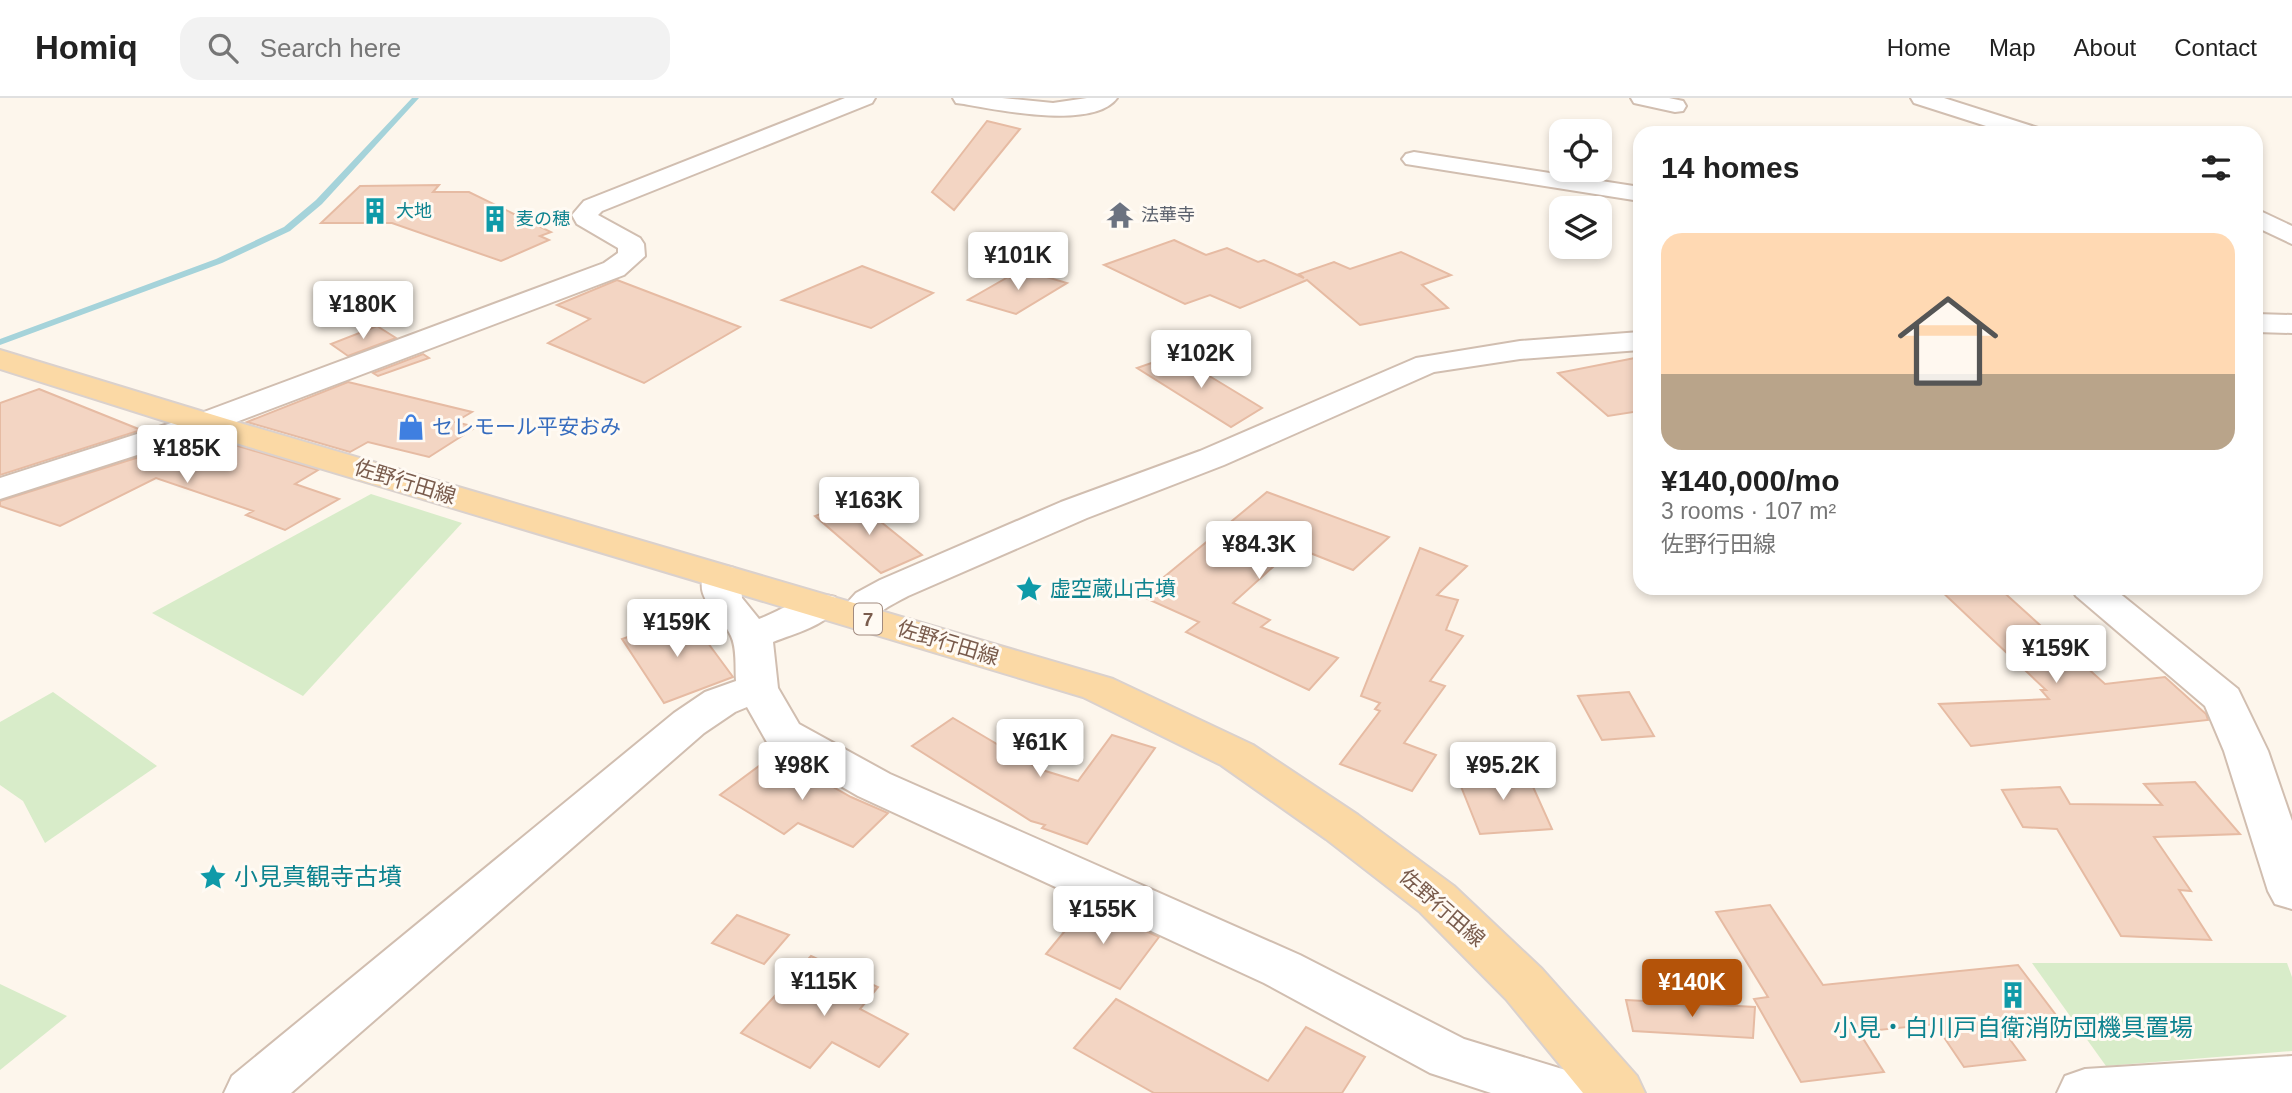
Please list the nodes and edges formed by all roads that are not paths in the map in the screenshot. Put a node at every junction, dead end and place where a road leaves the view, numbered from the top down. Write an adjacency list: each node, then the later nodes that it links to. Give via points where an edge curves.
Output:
1 (864, 98): 16 (street, via 593,206 586,219 631,244 632,256 620,267)
2 (964, 98): 3 (street, via 1062,111 1089,107)
3 (1106, 98)
4 (1642, 98): 6 (street)
5 (1922, 98): 7 (street)
6 (1675, 106)
7 (2008, 126)
8 (1414, 159): 9 (street)
9 (1633, 193)
10 (2263, 221): 11 (street)
11 (2292, 236)
12 (2263, 323): 13 (street)
13 (2292, 324)
14 (1633, 342): 20 (street, via 1520,350 1427,364 1212,458 1074,510 870,601)
15 (0, 359): 16 (main road, 佐野行田線 / 7)
16 (204, 423): 17 (street); 18 (main road, 佐野行田線 / 7)
17 (0, 489)
18 (721, 576): 20 (main road, 佐野行田線 / 7); 21 (street, via 723,598)
19 (2098, 595): 23 (street, via 2223,699 2246,751)
20 (838, 610): 21 (street, via 801,617); 27 (main road, 佐野行田線 / 7, via 1098,688 1237,755 1437,899 1524,984)
21 (752, 636): 22 (street)
22 (757, 688): 25 (street, via 720,702 690,723); 26 (street, via 783,734 874,785 1283,969 1449,1057)
23 (2292, 891)
24 (2292, 1079): 28 (street)
25 (252, 1093)
26 (1565, 1093)
27 (1617, 1093)
28 (2085, 1093)

